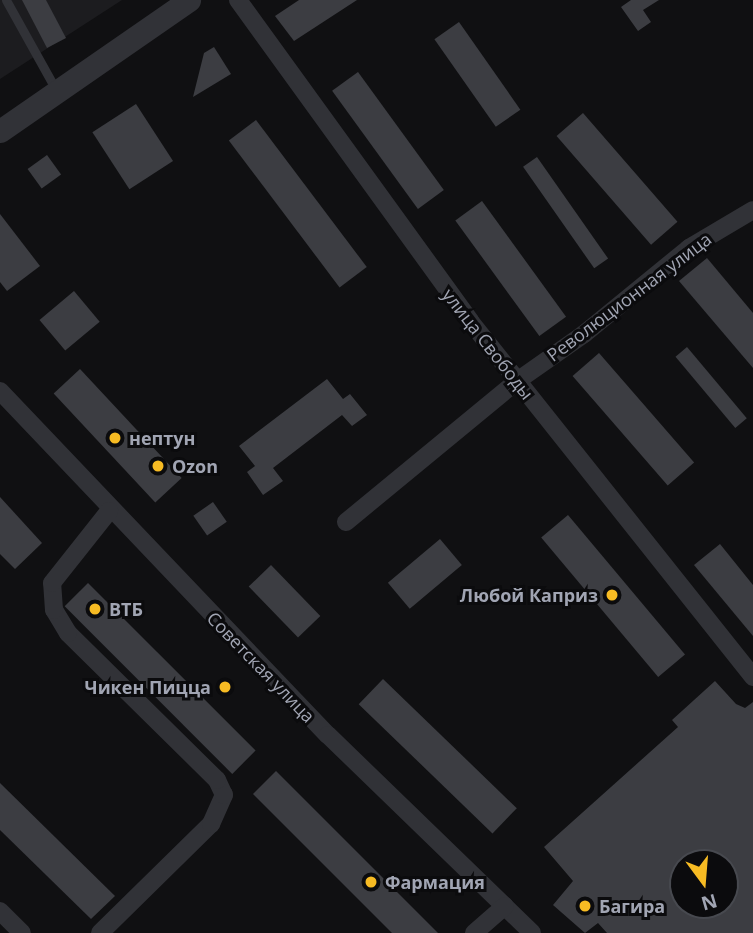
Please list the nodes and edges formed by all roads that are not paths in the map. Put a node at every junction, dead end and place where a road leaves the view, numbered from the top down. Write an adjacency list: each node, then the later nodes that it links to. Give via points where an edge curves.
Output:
1 (6, 0): 4 (lane)
2 (189, 0): 4 (street)
3 (238, 0): 7 (street, улица Свободы, via 371,189)
4 (57, 92): 5 (street)
5 (0, 131)
6 (753, 210): 7 (street, Революционная улица, via 689,247 584,334)
7 (517, 381): 10 (street, Революционная улица); 11 (street, улица Свободы)
8 (0, 391): 9 (street, Советская улица)
9 (109, 511): 12 (street, Советская улица, via 328,735); 15 (street, via 52,583 54,611 68,633 217,780 224,795 212,824)
10 (346, 522)
11 (753, 677)
12 (505, 906): 16 (street); 17 (street, Советская улица)
13 (0, 911): 14 (street)
14 (22, 933)
15 (100, 933)
16 (474, 933)
17 (532, 933)

